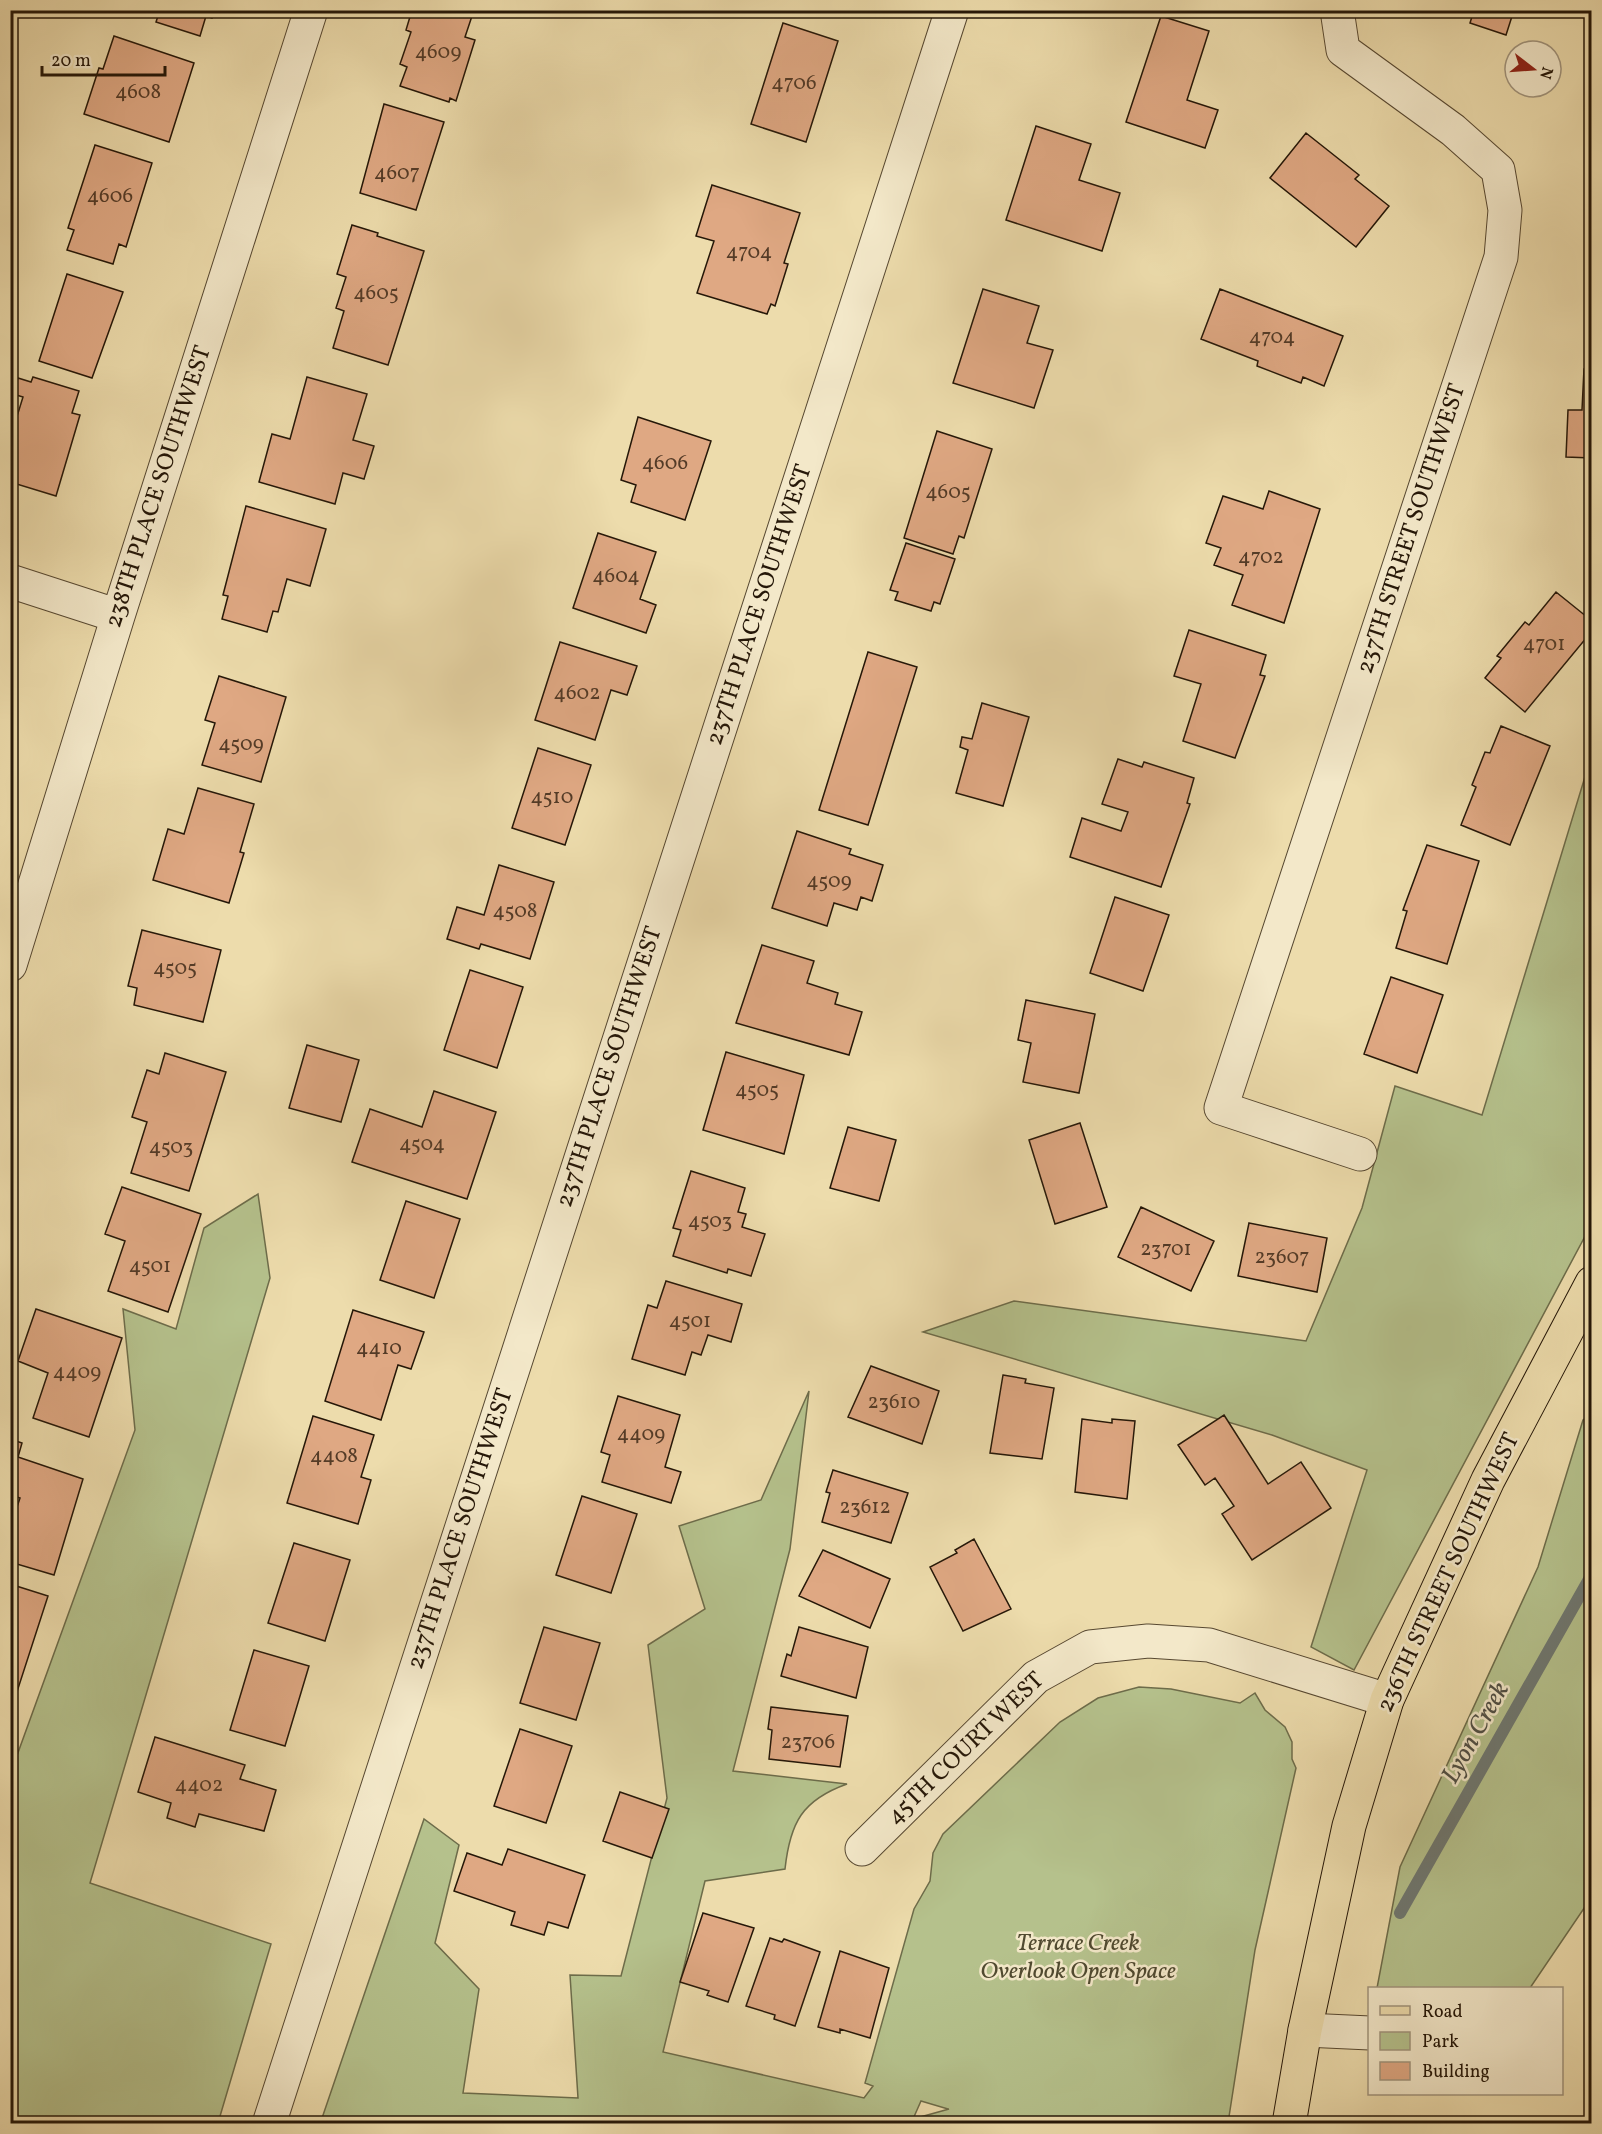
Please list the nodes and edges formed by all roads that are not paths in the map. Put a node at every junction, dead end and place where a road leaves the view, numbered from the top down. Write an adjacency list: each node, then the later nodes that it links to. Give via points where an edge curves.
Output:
1 (311, 10): 5 (street, 238TH PLACE SOUTHWEST)
2 (952, 10): 13 (street, 237TH PLACE SOUTHWEST)
3 (1337, 10): 7 (street, 237TH STREET SOUTHWEST, via 1343,50 1453,130 1498,170 1505,210 1501,257 1221,1108)
4 (10, 581): 5 (street)
5 (118, 616): 6 (street, 238TH PLACE SOUTHWEST)
6 (10, 965)
7 (1360, 1154)
8 (1592, 1283): 9 (main road, 236TH STREET SOUTHWEST, via 1488,1480)
9 (1387, 1700): 10 (street, 45TH COURT WEST, via 1209,1645 1148,1641 1090,1647 1036,1677); 11 (main road, 236TH STREET SOUTHWEST, via 1349,1826)
10 (862, 1849)
11 (1305, 2030): 12 (street); 14 (main road, 236TH STREET SOUTHWEST)
12 (1368, 2033)
13 (268, 2124)
14 (1289, 2124)

